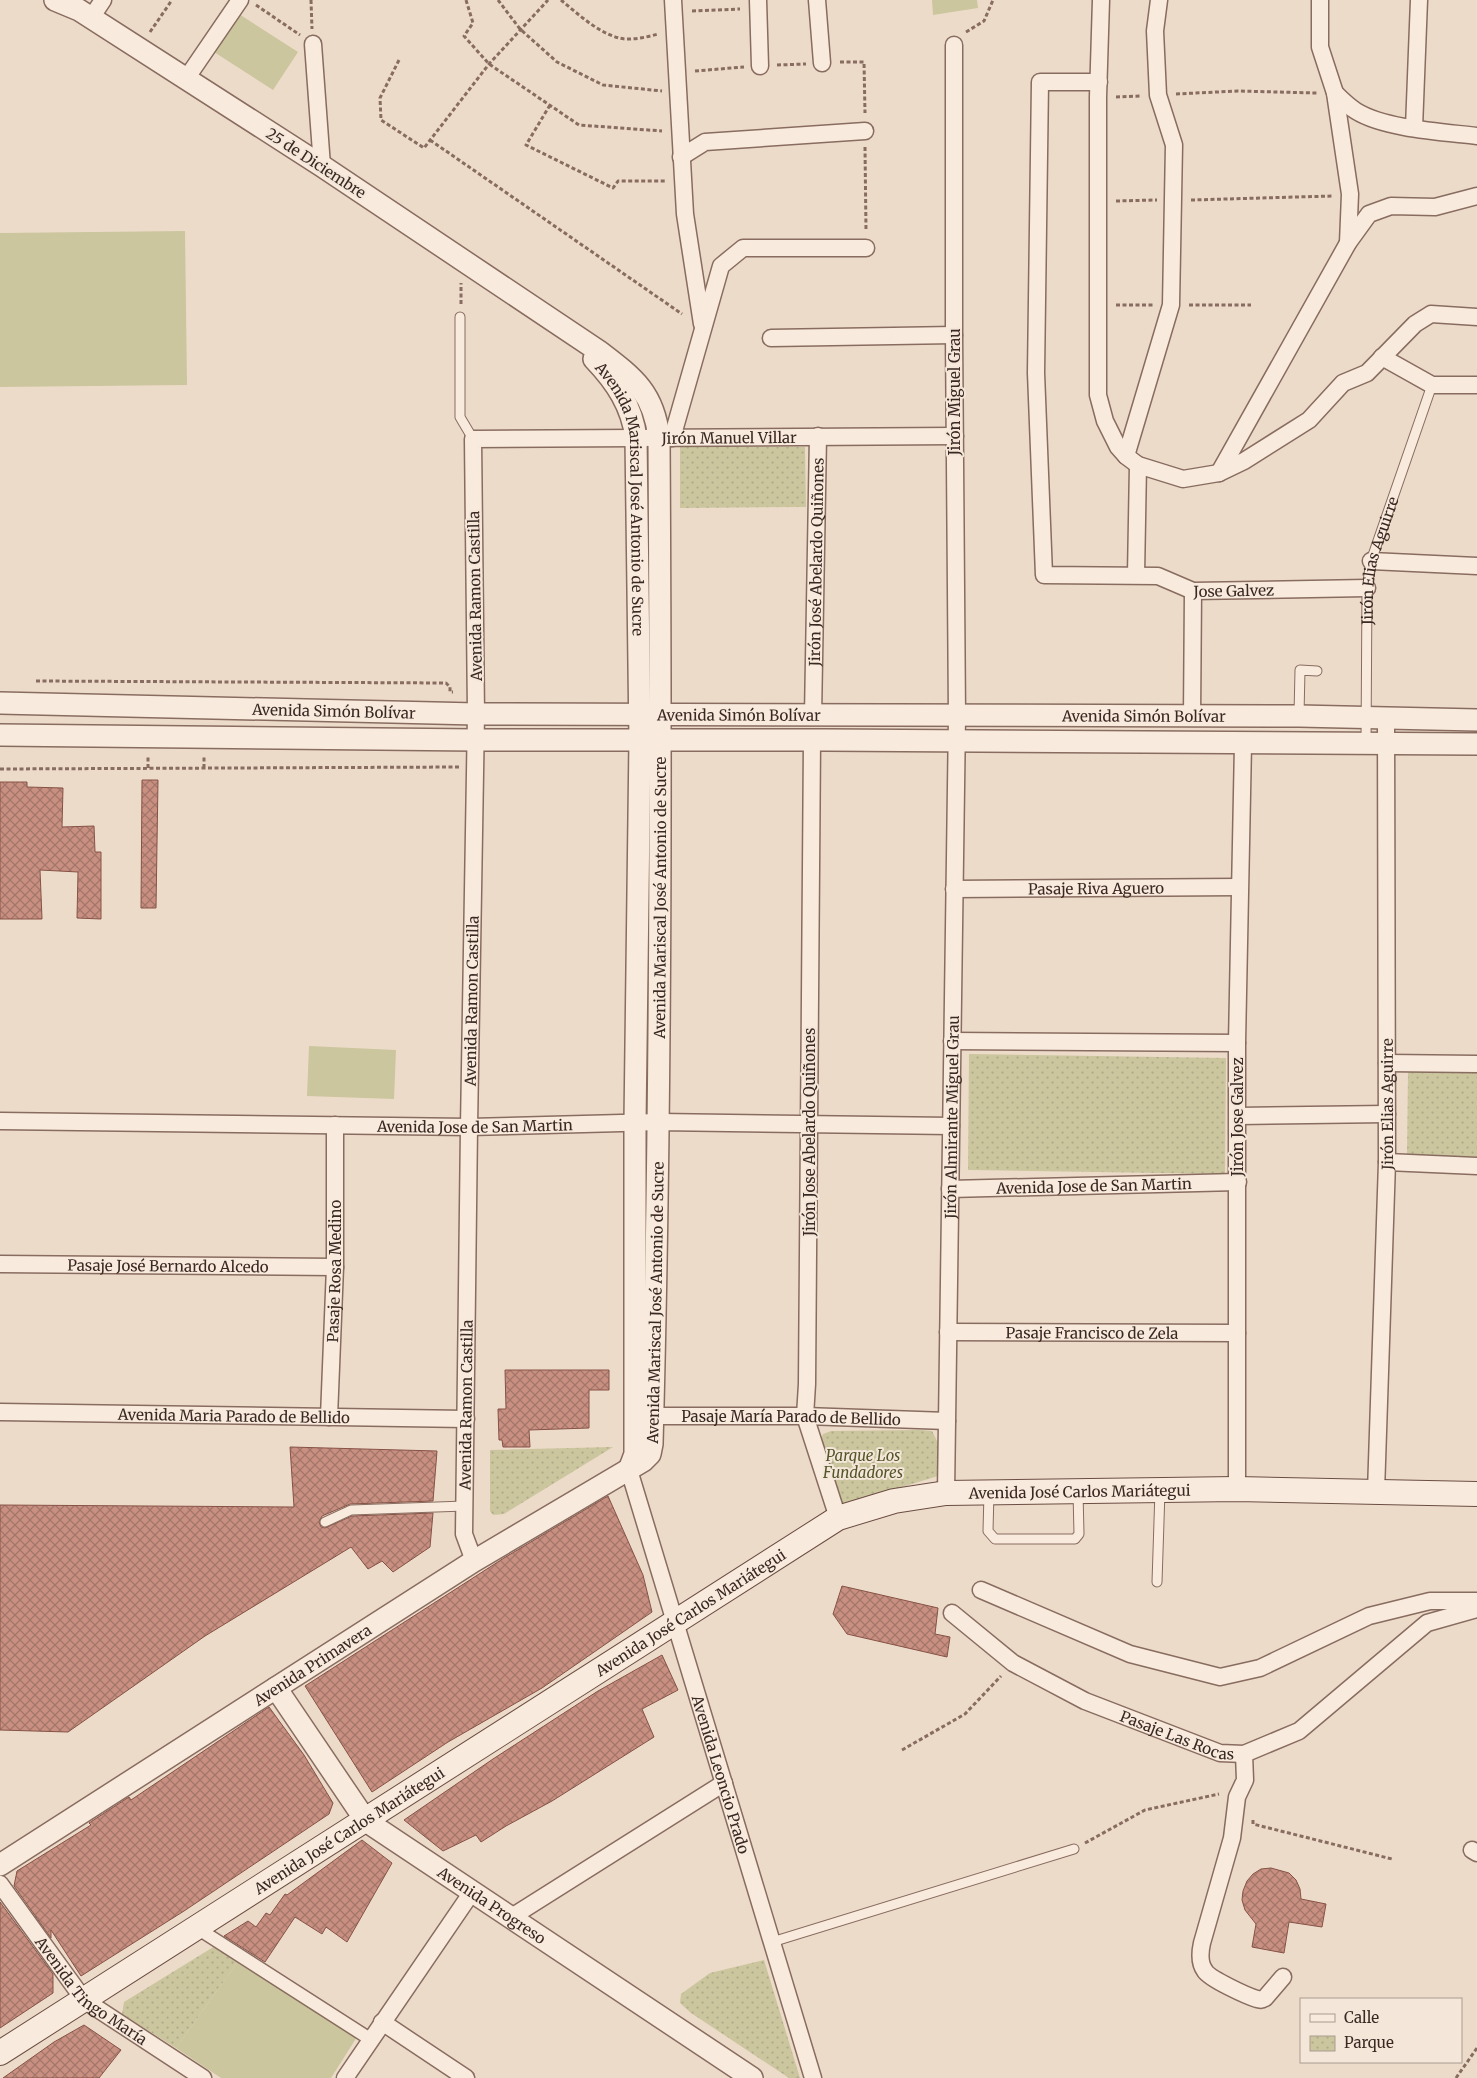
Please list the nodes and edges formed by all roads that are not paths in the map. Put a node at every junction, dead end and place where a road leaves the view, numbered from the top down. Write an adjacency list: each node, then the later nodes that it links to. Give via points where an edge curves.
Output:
1 (55, 0): 11 (street, 25 de Diciembre)
2 (103, 0): 11 (street)
3 (240, 0): 16 (street)
4 (818, 0): 14 (street)
5 (1101, 0): 17 (street)
6 (1159, 0): 41 (street, via 1155,30 1158,95 1174,145 1171,305)
7 (1320, 0): 18 (street, via 1320,47)
8 (1419, 0): 19 (street)
9 (758, 4): 15 (street)
10 (673, 6): 22 (street)
11 (91, 18): 16 (street, 25 de Diciembre)
12 (313, 44): 23 (street)
13 (954, 44): 31 (street, Jirón Miguel Grau)
14 (822, 63)
15 (760, 66)
16 (186, 78): 23 (street, 25 de Diciembre)
17 (1098, 90): 41 (street, via 1098,395 1105,421 1118,448); 45 (street, Jose Galvez, via 1040,82 1036,373 1044,575)
18 (1334, 94): 19 (street, via 1356,111 1381,121); 25 (street, via 1350,194)
19 (1414, 128): 21 (street)
20 (865, 131): 22 (street, via 705,142)
21 (1477, 136)
22 (681, 157): 29 (street, via 694,282)
23 (322, 166): 30 (street, 25 de Diciembre)
24 (1477, 196): 25 (street, via 1435,207 1390,206 1370,214)
25 (1348, 243): 42 (street)
26 (866, 248): 29 (street, via 743,248 720,266)
27 (460, 317): 40 (lane, via 460,417)
28 (1477, 317): 33 (street, via 1431,314)
29 (703, 328): 39 (street)
30 (572, 334): 38 (street, Avenida Mariscal José Antonio de Sucre, via 626,401 634,421); 39 (street, Avenida Mariscal José Antonio de Sucre, via 600,352 637,384 651,402)
31 (954, 335): 32 (street); 37 (street, Jirón Miguel Grau)
32 (771, 338)
33 (1382, 357): 34 (street); 42 (street, via 1366,373 1343,383 1309,420 1244,461)
34 (1432, 385): 35 (street); 43 (lane, Jirón Elias Aguirre)
35 (1477, 385)
36 (818, 436): 37 (street, Jirón Manuel Villar); 39 (street, Jirón Manuel Villar); 53 (street, Jirón José Abelardo Quiñones)
37 (954, 436): 55 (street, Jirón Miguel Grau)
38 (636, 438): 39 (street, Jirón Manuel Villar); 40 (street, Jirón Manuel Villar); 52 (street, Avenida Mariscal José Antonio de Sucre)
39 (666, 438): 52 (street, Avenida Mariscal José Antonio de Sucre)
40 (473, 439): 51 (street, Avenida Ramon Castilla)
41 (1132, 460): 42 (street, via 1183,479); 45 (street)
42 (1218, 473)
43 (1371, 561): 44 (street); 46 (lane, Jirón Elias Aguirre)
44 (1477, 566)
45 (1136, 575): 47 (street, Jose Galvez, via 1158,576)
46 (1367, 588): 47 (street, Jose Galvez); 57 (lane, Jirón Elias Aguirre)
47 (1193, 592): 56 (street)
48 (1317, 671): 54 (lane, via 1300,670)
49 (0, 703): 50 (street, Avenida Simón Bolívar)
50 (83, 705): 51 (street, Avenida Simón Bolívar); 60 (street)
51 (476, 706): 52 (street, Avenida Simón Bolívar); 61 (street, Avenida Ramon Castilla)
52 (650, 715): 53 (street, Avenida Simón Bolívar); 62 (street, Avenida Mariscal José Antonio de Sucre)
53 (813, 716): 55 (street, Avenida Simón Bolívar)
54 (1299, 716): 56 (street, Avenida Simón Bolívar); 57 (street, Avenida Simón Bolívar)
55 (957, 717): 56 (street, Avenida Simón Bolívar); 64 (street, Jirón Miguel Grau)
56 (1192, 717)
57 (1376, 718): 58 (street, Avenida Simón Bolívar); 66 (street, Jirón Elias Aguirre)
58 (1477, 720)
59 (0, 735): 60 (street, Avenida Simón Bolívar)
60 (83, 736): 61 (street, Avenida Simón Bolívar)
61 (476, 740): 62 (street, Avenida Simón Bolívar); 82 (street, Avenida Ramon Castilla)
62 (650, 740): 63 (street, Avenida Simón Bolívar); 77 (street, Avenida Mariscal José Antonio de Sucre); 78 (street, Avenida Mariscal José Antonio de Sucre)
63 (812, 740): 64 (street, Avenida Simón Bolívar); 80 (street, Jirón Jose Abelardo Quiñones)
64 (956, 740): 65 (street, Avenida Simón Bolívar); 69 (street, Jirón Almirante Miguel Grau)
65 (1243, 744): 66 (street, Avenida Simón Bolívar); 68 (street, Jirón Jose Galvez)
66 (1376, 744): 67 (street, Avenida Simón Bolívar); 72 (street, Jirón Elias Aguirre)
67 (1477, 744)
68 (1239, 887): 69 (street, Pasaje Riva Aguero); 71 (street, Jirón Jose Galvez)
69 (954, 889): 70 (street, Jirón Almirante Miguel Grau)
70 (952, 1041): 71 (street); 81 (street, Jirón Almirante Miguel Grau)
71 (1237, 1043): 75 (street, Jirón Jose Galvez)
72 (1387, 1063): 73 (street); 74 (street, Jirón Elias Aguirre)
73 (1477, 1064)
74 (1387, 1114): 75 (street); 83 (street, Jirón Elias Aguirre)
75 (1238, 1116): 85 (street, Jirón Jose Galvez)
76 (0, 1121): 79 (street, Avenida Jose de San Martin)
77 (636, 1122): 78 (street, Avenida Jose de San Martin); 82 (street, Avenida Jose de San Martin); 92 (street, Avenida Mariscal José Antonio de Sucre)
78 (659, 1122): 80 (street, Avenida Jose de San Martin); 92 (street, Avenida Mariscal José Antonio de Sucre)
79 (336, 1125): 82 (street, Avenida Jose de San Martin); 88 (street, Pasaje Rosa Medino)
80 (808, 1125): 81 (street, Avenida Jose de San Martin); 93 (street, Jirón Jose Abelardo Quiñones)
81 (951, 1126): 86 (street, Jirón Almirante Miguel Grau)
82 (469, 1127): 95 (street, Avenida Ramon Castilla)
83 (1388, 1162): 84 (street); 101 (street, Jirón Elias Aguirre)
84 (1477, 1166)
85 (1238, 1182): 86 (street, Avenida Jose de San Martin); 90 (street, Jirón Jose Galvez)
86 (950, 1189): 89 (street, Jirón Almirante Miguel Grau)
87 (0, 1264): 88 (street, Pasaje José Bernardo Alcedo)
88 (335, 1268): 94 (street, Pasaje Rosa Medino)
89 (948, 1332): 90 (street, Pasaje Francisco de Zela); 96 (street, Jirón Almirante Miguel Grau)
90 (1236, 1333): 99 (street, Jirón Jose Galvez)
91 (0, 1412): 94 (street, Avenida Maria Parado de Bellido)
92 (644, 1416): 93 (street, Pasaje María Parado de Bellido); 97 (street, Avenida Mariscal José Antonio de Sucre)
93 (805, 1416): 96 (street, Pasaje María Parado de Bellido); 106 (street, Jirón Jose Abelardo Quiñones)
94 (329, 1417): 95 (street, Avenida Maria Parado de Bellido)
95 (466, 1419): 105 (street, Avenida Ramon Castilla)
96 (947, 1421): 102 (street, Jirón Almirante Miguel Grau)
97 (629, 1470): 108 (street, Avenida Primavera); 114 (street, Avenida Leoncio Prado)
98 (1160, 1490): 99 (main road, Avenida José Carlos Mariátegui); 100 (main road, Avenida José Carlos Mariátegui); 109 (lane)
99 (1237, 1490): 101 (main road, Avenida José Carlos Mariátegui)
100 (1078, 1492): 103 (main road, Avenida José Carlos Mariátegui); 103 (lane, via 1079,1534 1075,1539 995,1538 988,1531)
101 (1376, 1492): 104 (main road, Avenida José Carlos Mariátegui)
102 (946, 1493): 103 (main road, Avenida José Carlos Mariátegui); 106 (main road, Avenida José Carlos Mariátegui, via 894,1501)
103 (989, 1493)
104 (1477, 1494)
105 (465, 1506): 107 (lane, via 351,1510); 108 (street, Avenida Ramon Castilla, via 464,1534)
106 (838, 1518): 114 (main road, Avenida José Carlos Mariátegui)
107 (325, 1522)
108 (474, 1561): 115 (street, Avenida Primavera)
109 (1157, 1582)
110 (981, 1590): 111 (street, via 1130,1654 1220,1677 1260,1668 1369,1616 1430,1601)
111 (1477, 1601)
112 (1477, 1609): 116 (street, Pasaje Las Rocas, via 1427,1623 1299,1731)
113 (952, 1613): 116 (street, Pasaje Las Rocas, via 1013,1663 1085,1701 1220,1752)
114 (675, 1623): 117 (street, Avenida Leoncio Prado); 118 (main road, Avenida José Carlos Mariátegui)
115 (276, 1688): 118 (street, Avenida Progreso); 120 (street, Avenida Primavera)
116 (1244, 1754): 126 (street, via 1245,1780 1236,1797 1232,1838 1200,1956 1205,1972 1257,1999 1265,1998)
117 (724, 1783): 123 (street); 125 (street, Avenida Leoncio Prado)
118 (366, 1820): 122 (street, Avenida Progreso); 124 (main road, Avenida José Carlos Mariátegui)
119 (1074, 1849): 125 (lane)
120 (0, 1865)
121 (0, 1884): 127 (street, Avenida Tingo María)
122 (472, 1892): 123 (street, Avenida Progreso); 128 (street)
123 (510, 1918): 131 (street, Avenida Progreso)
124 (197, 1928): 127 (main road, Avenida José Carlos Mariátegui); 129 (street)
125 (772, 1942): 135 (street, Avenida Leoncio Prado)
126 (1283, 1977)
127 (84, 2000): 130 (main road, Avenida José Carlos Mariátegui); 132 (street, Avenida Tingo María)
128 (382, 2022): 129 (street); 134 (street)
129 (370, 2039): 133 (street)
130 (0, 2053)
131 (749, 2077)
132 (203, 2078)
133 (345, 2078)
134 (466, 2078)
135 (814, 2078)

